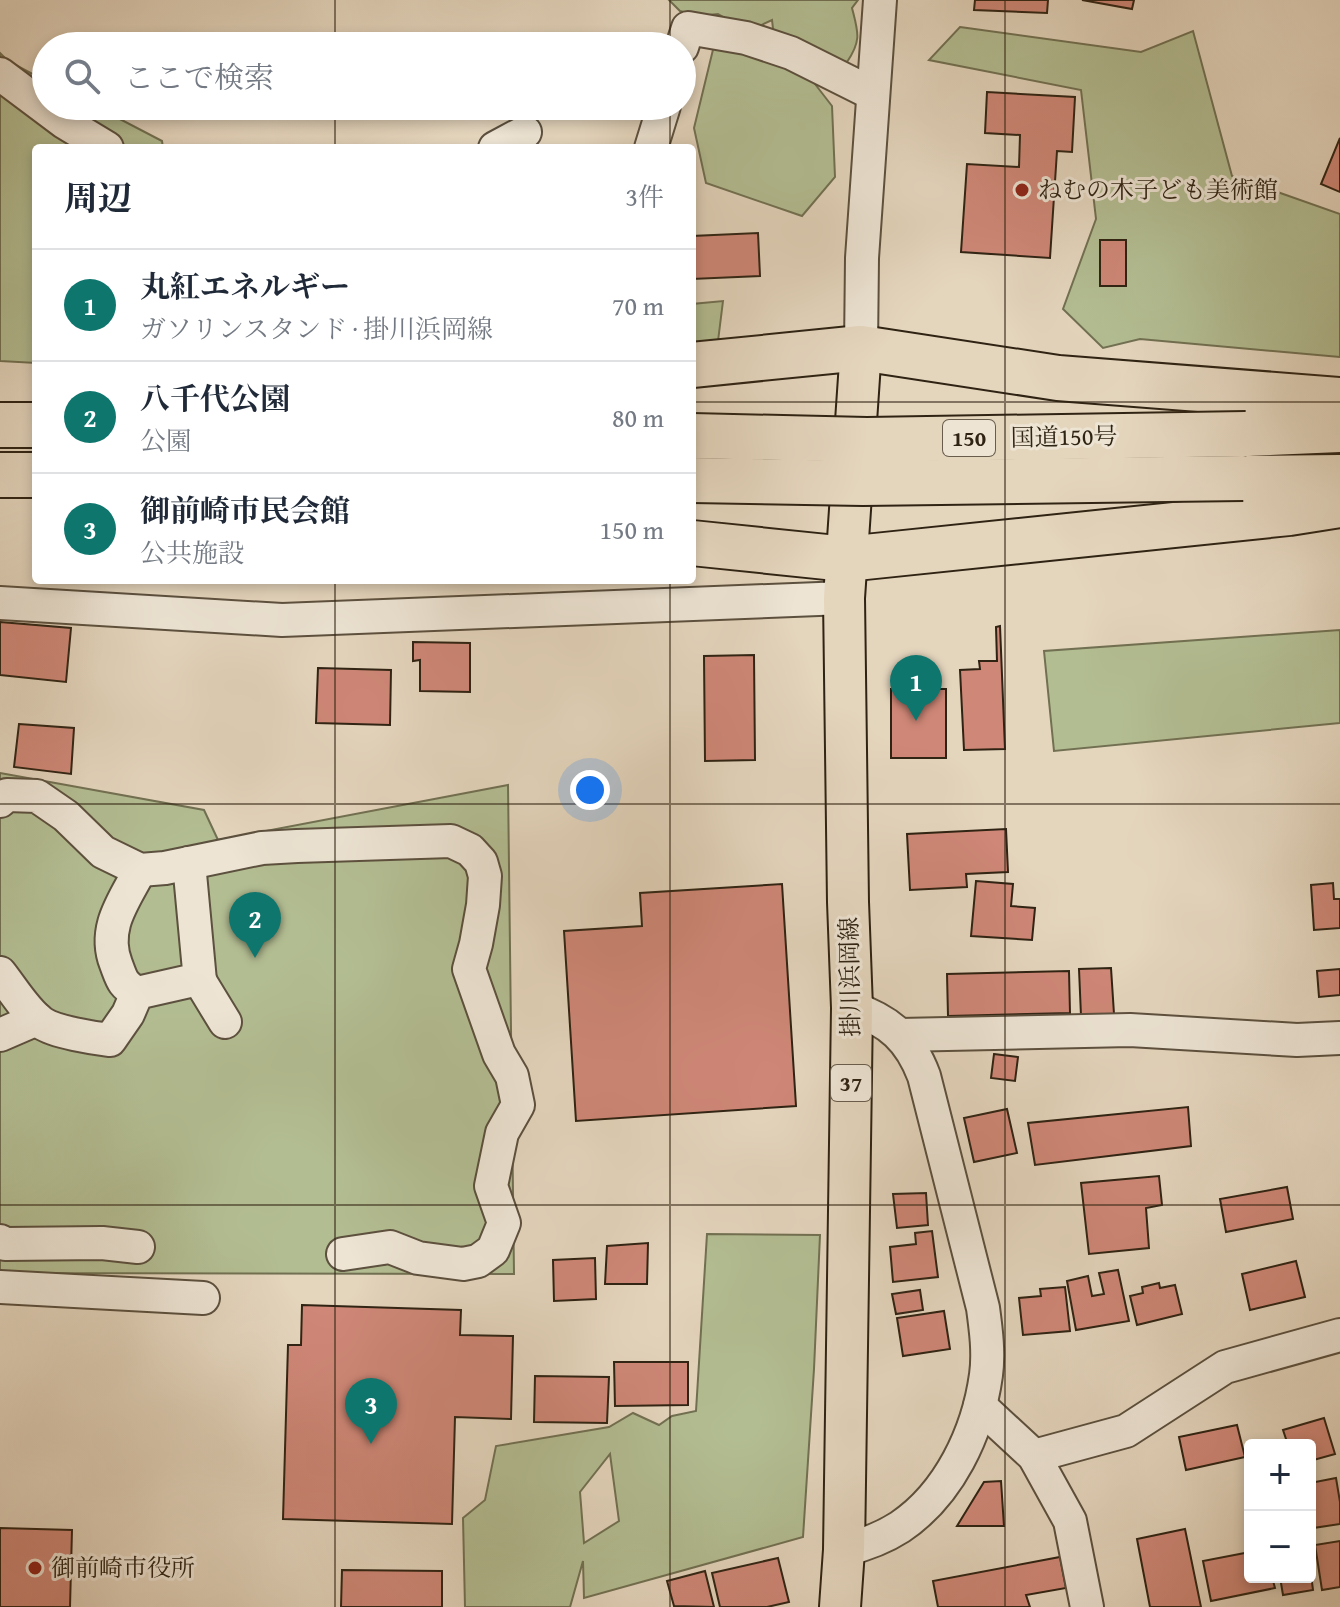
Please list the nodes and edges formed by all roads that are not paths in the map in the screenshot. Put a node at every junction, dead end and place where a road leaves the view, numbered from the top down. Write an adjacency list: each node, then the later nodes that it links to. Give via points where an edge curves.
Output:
1 (880, 0): 4 (street)
2 (687, 32): 4 (street, via 688,28 746,38 791,53)
3 (0, 74): 5 (street)
4 (873, 94): 12 (street)
5 (32, 98)
6 (61, 120): 9 (street)
7 (660, 120): 11 (street)
8 (525, 132): 10 (street)
9 (100, 144)
10 (502, 144)
11 (652, 144)
12 (861, 348): 13 (highway); 14 (highway, via 1058,378); 25 (main road, 掛川浜岡線 / 37)
13 (696, 365)
14 (1340, 400)
15 (0, 425): 16 (highway)
16 (32, 425)
17 (1340, 430): 18 (highway, 国道150号 / 150, bridge, via 867,440)
18 (696, 436)
19 (0, 475): 20 (highway)
20 (32, 475)
21 (1340, 477): 22 (highway, 国道150号 / 150, bridge)
22 (696, 480)
23 (1340, 505): 25 (highway)
24 (696, 544): 25 (highway)
25 (845, 579): 26 (street, via 282,620); 33 (main road, 掛川浜岡線 / 37)
26 (0, 603)
27 (0, 801): 29 (street, via 7,795 37,796 103,852)
28 (189, 863): 29 (street); 31 (street); 41 (street, via 262,848 435,841 451,841 481,862 483,905 469,969 512,1076 518,1105 502,1133 491,1186 504,1223 493,1250 463,1264 418,1258 390,1247)
29 (140, 870): 32 (street, via 111,929 111,951 124,985)
30 (0, 973): 34 (street)
31 (200, 981): 32 (street); 35 (street)
32 (137, 993): 34 (street, via 110,1040 45,1026)
33 (852, 1008): 37 (street); 47 (main road, 掛川浜岡線 / 37)
34 (37, 1019): 36 (street)
35 (225, 1022)
36 (0, 1034)
37 (900, 1035): 38 (street, via 1130,1030); 45 (street, via 924,1076 983,1308 987,1341)
38 (1340, 1038)
39 (0, 1241): 40 (street)
40 (138, 1247)
41 (343, 1254)
42 (0, 1287): 43 (street)
43 (203, 1298)
44 (1340, 1335): 46 (street, via 1225,1367 1126,1431)
45 (980, 1406): 46 (street); 47 (street, via 961,1456 924,1507 882,1537)
46 (1034, 1456): 49 (street, via 1070,1521)
47 (844, 1550): 48 (main road, 掛川浜岡線 / 37)
48 (840, 1607)
49 (1087, 1607)

